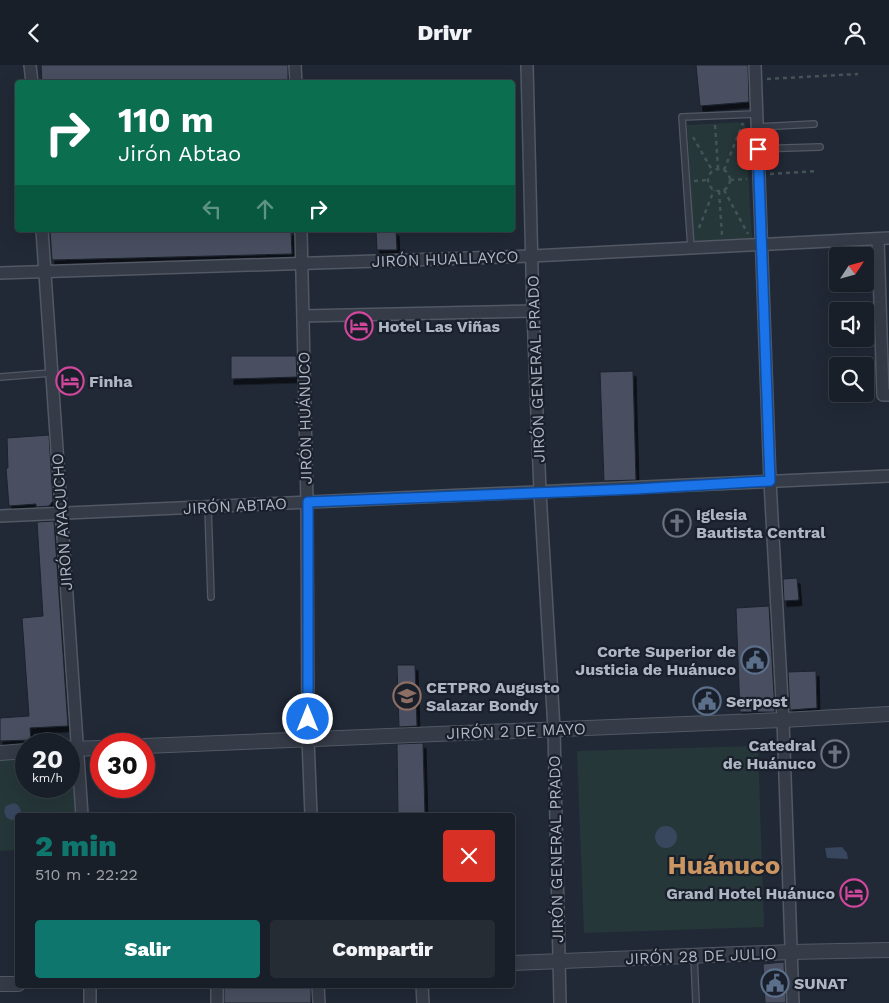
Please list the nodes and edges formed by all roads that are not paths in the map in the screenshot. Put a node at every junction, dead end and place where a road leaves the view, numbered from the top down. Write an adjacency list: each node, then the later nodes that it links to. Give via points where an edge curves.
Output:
1 (30, 65): 5 (street)
2 (295, 65): 6 (street)
3 (527, 65): 17 (street, JIRÓN GENERAL PRADO)
4 (755, 65): 7 (street)
5 (32, 80)
6 (296, 80)
7 (751, 114): 9 (street); 16 (lane, via 682,117)
8 (814, 124): 9 (lane)
9 (757, 127): 11 (street)
10 (820, 147): 11 (lane)
11 (758, 149): 15 (street)
12 (42, 232): 19 (street, JIRÓN AYACUCHO)
13 (300, 232): 18 (street, JIRÓN HUÁNUCO)
14 (883, 238): 15 (street, JIRÓN HUALLAYCO); 25 (street, via 883,395)
15 (757, 244): 16 (street, JIRÓN HUALLAYCO); 27 (street)
16 (691, 248): 17 (street, JIRÓN HUALLAYCO)
17 (532, 256): 18 (street, JIRÓN HUALLAYCO); 21 (street, JIRÓN GENERAL PRADO)
18 (302, 262): 19 (street, JIRÓN HUALLAYCO); 22 (street, JIRÓN HUÁNUCO)
19 (45, 271): 20 (street, JIRÓN HUALLAYCO); 23 (street, JIRÓN AYACUCHO)
20 (0, 273)
21 (533, 311): 22 (street); 28 (street, JIRÓN GENERAL PRADO)
22 (303, 316): 29 (street, JIRÓN HUÁNUCO)
23 (51, 373): 24 (lane); 31 (street, JIRÓN AYACUCHO)
24 (0, 377)
25 (889, 395)
26 (889, 476): 27 (street, JIRÓN ABTAO)
27 (770, 481): 28 (street, JIRÓN ABTAO); 35 (street)
28 (540, 492): 29 (street, JIRÓN ABTAO); 36 (street, JIRÓN GENERAL PRADO)
29 (308, 502): 30 (street, JIRÓN ABTAO); 38 (street, JIRÓN HUÁNUCO)
30 (208, 507): 31 (street, JIRÓN ABTAO); 33 (lane)
31 (62, 512): 32 (street, JIRÓN ABTAO); 37 (street, JIRÓN AYACUCHO)
32 (0, 516)
33 (211, 597)
34 (889, 714): 35 (street, JIRÓN 2 DE MAYO)
35 (783, 720): 36 (street, JIRÓN 2 DE MAYO); 46 (street)
36 (554, 729): 38 (street, JIRÓN 2 DE MAYO); 48 (street, JIRÓN GENERAL PRADO)
37 (73, 733)
38 (308, 739): 39 (street, JIRÓN 2 DE MAYO); 44 (street, JIRÓN HUÁNUCO)
39 (155, 746)
40 (15, 752): 41 (street)
41 (0, 753)
42 (80, 798): 43 (street, JIRÓN AYACUCHO)
43 (82, 813)
44 (311, 813)
45 (889, 950): 46 (street, JIRÓN 28 DE JULIO)
46 (791, 952): 47 (street, JIRÓN 28 DE JULIO); 62 (street)
47 (694, 956): 48 (street, JIRÓN 28 DE JULIO); 61 (lane)
48 (558, 961): 49 (street, JIRÓN 28 DE JULIO); 60 (street, JIRÓN GENERAL PRADO)
49 (515, 963)
50 (0, 984): 51 (street)
51 (15, 984)
52 (90, 988): 56 (street)
53 (217, 988): 57 (street)
54 (318, 988): 58 (street)
55 (422, 988): 59 (street)
56 (90, 1003)
57 (217, 1003)
58 (319, 1003)
59 (423, 1003)
60 (560, 1003)
61 (696, 1003)
62 (793, 1003)

